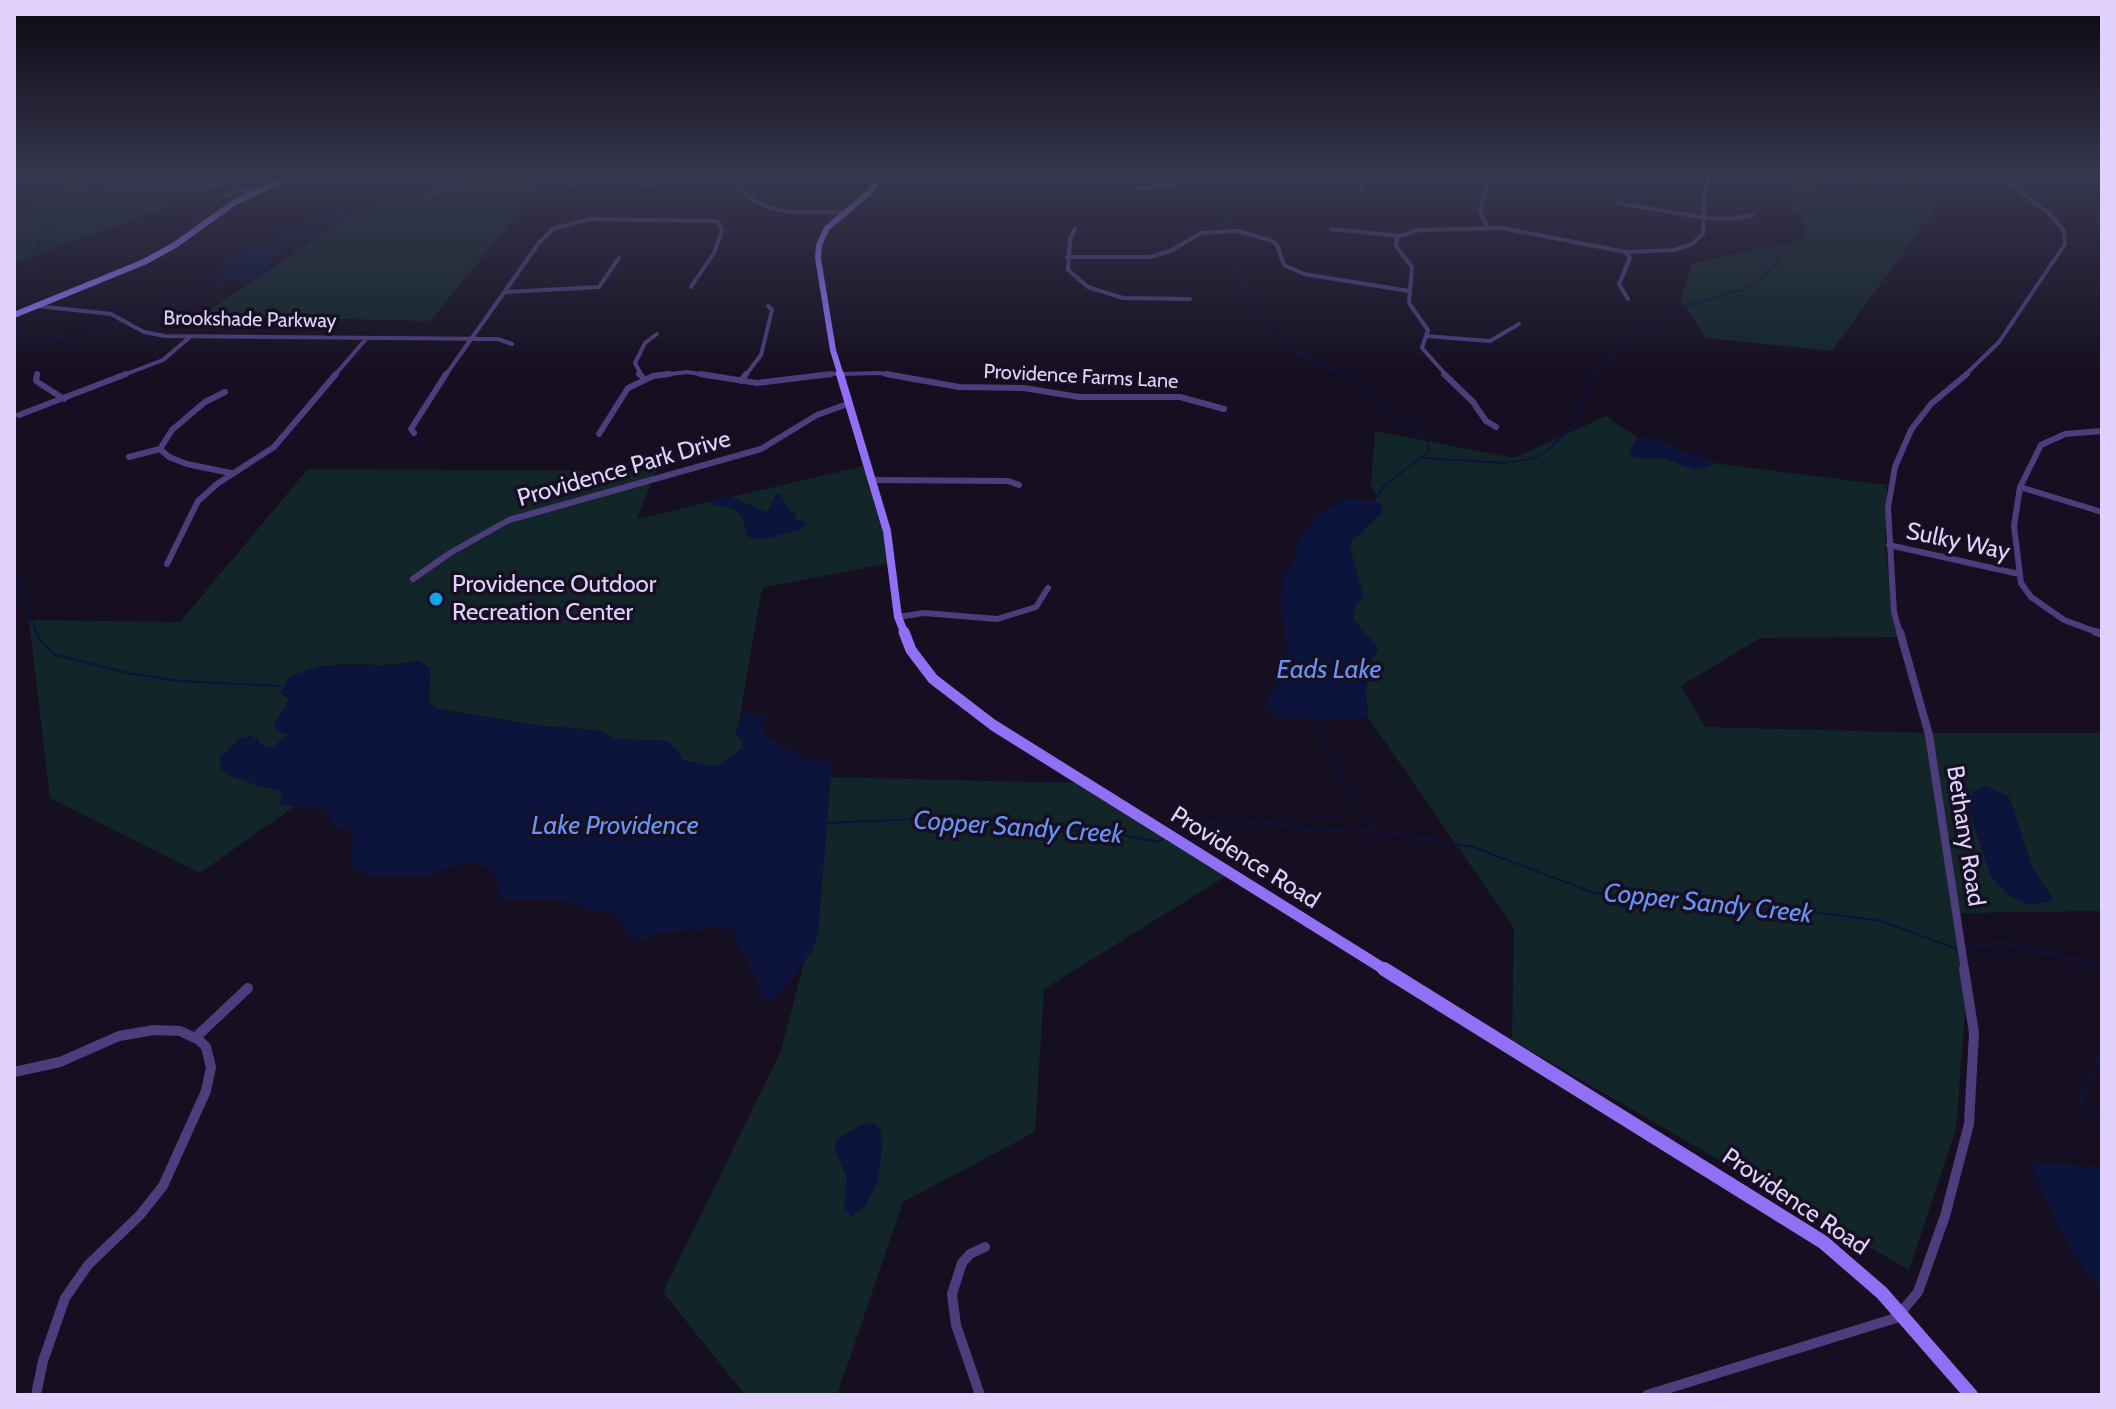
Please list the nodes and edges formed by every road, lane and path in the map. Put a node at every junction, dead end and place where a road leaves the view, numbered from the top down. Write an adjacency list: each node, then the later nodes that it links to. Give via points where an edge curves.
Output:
1 (174, 244): 20 (street)
2 (540, 244): 17 (street)
3 (717, 244): 15 (street)
4 (821, 244): 31 (street, Providence Road, via 830,331)
5 (1071, 244): 13 (street)
6 (1181, 244): 13 (street, via 1158,256)
7 (1273, 244): 16 (street, via 1284,265 1304,274)
8 (1397, 244): 16 (street, via 1412,267)
9 (1589, 244): 12 (street)
10 (1691, 244): 12 (street, via 1663,251)
11 (2065, 244): 50 (street, Bethany Road, via 1999,342 1931,404 1911,430 1891,480)
12 (1624, 251): 19 (street, via 1630,258 1619,284)
13 (1067, 257): 18 (street, via 1075,279 1107,295)
14 (619, 258): 17 (street, via 599,287)
15 (691, 287)
16 (1409, 291): 25 (street, via 1409,303 1428,330)
17 (506, 292): 28 (street)
18 (1190, 299)
19 (1628, 299)
20 (37, 306): 22 (street); 26 (street, Brookshade Parkway, via 111,314 144,332)
21 (768, 306): 33 (street, via 772,310 761,355)
22 (14, 315)
23 (1519, 324): 25 (street, via 1490,341)
24 (657, 334): 32 (street, via 645,343 635,363)
25 (1426, 336): 39 (street, via 1426,356)
26 (191, 337): 27 (street, Brookshade Parkway); 35 (street, via 163,360)
27 (366, 339): 28 (street, Brookshade Parkway); 45 (street, via 274,447)
28 (468, 340): 29 (street, Brookshade Parkway); 41 (street, via 411,429)
29 (512, 344)
30 (37, 374): 35 (street, via 36,381)
31 (841, 374): 33 (street, Providence Farms Lane, via 777,383); 36 (street, Providence Road); 37 (street, Providence Farms Lane, via 880,373 959,387 1024,388 1079,397 1180,397)
32 (645, 379): 33 (street, Providence Farms Lane, via 676,372); 42 (street, via 624,392)
33 (741, 381)
34 (225, 392): 43 (street, via 172,430)
35 (64, 399): 38 (street)
36 (850, 403): 46 (street, Providence Road); 53 (street, Providence Park Drive, via 817,415 761,449 509,520)
37 (1224, 409)
38 (19, 415)
39 (1496, 427)
40 (2102, 431): 48 (street, via 2047,441 2037,449)
41 (414, 433)
42 (599, 434)
43 (160, 449): 44 (street); 45 (street, via 187,464)
44 (129, 457)
45 (231, 473): 51 (street, via 198,501)
46 (872, 480): 47 (street); 55 (street, Providence Road, via 887,531)
47 (1019, 485)
48 (2020, 487): 49 (street); 52 (street, via 2014,526)
49 (2102, 512)
50 (1889, 545): 52 (street, Sulky Way); 61 (street, Bethany Road, via 1894,612 1929,735 1975,1064 1964,1154 1929,1266)
51 (167, 564)
52 (2019, 574): 56 (street, via 2024,590 2040,606)
53 (413, 579)
54 (1048, 588): 55 (street, via 1036,607 997,619 924,613)
55 (898, 617): 61 (street, Providence Road, via 911,650 933,679 993,725 1809,1232 1860,1272)
56 (2102, 634)
57 (248, 988): 58 (street)
58 (195, 1038): 59 (street, via 180,1031 139,1031 60,1062); 62 (street, via 210,1056 210,1079 181,1152 153,1200 88,1265 65,1298)
59 (14, 1072)
60 (985, 1247): 63 (street, via 965,1258 952,1294 956,1325)
61 (1901, 1314): 64 (street); 65 (street, Providence Road)
62 (36, 1395)
63 (980, 1395)
64 (1647, 1395)
65 (1971, 1395)

